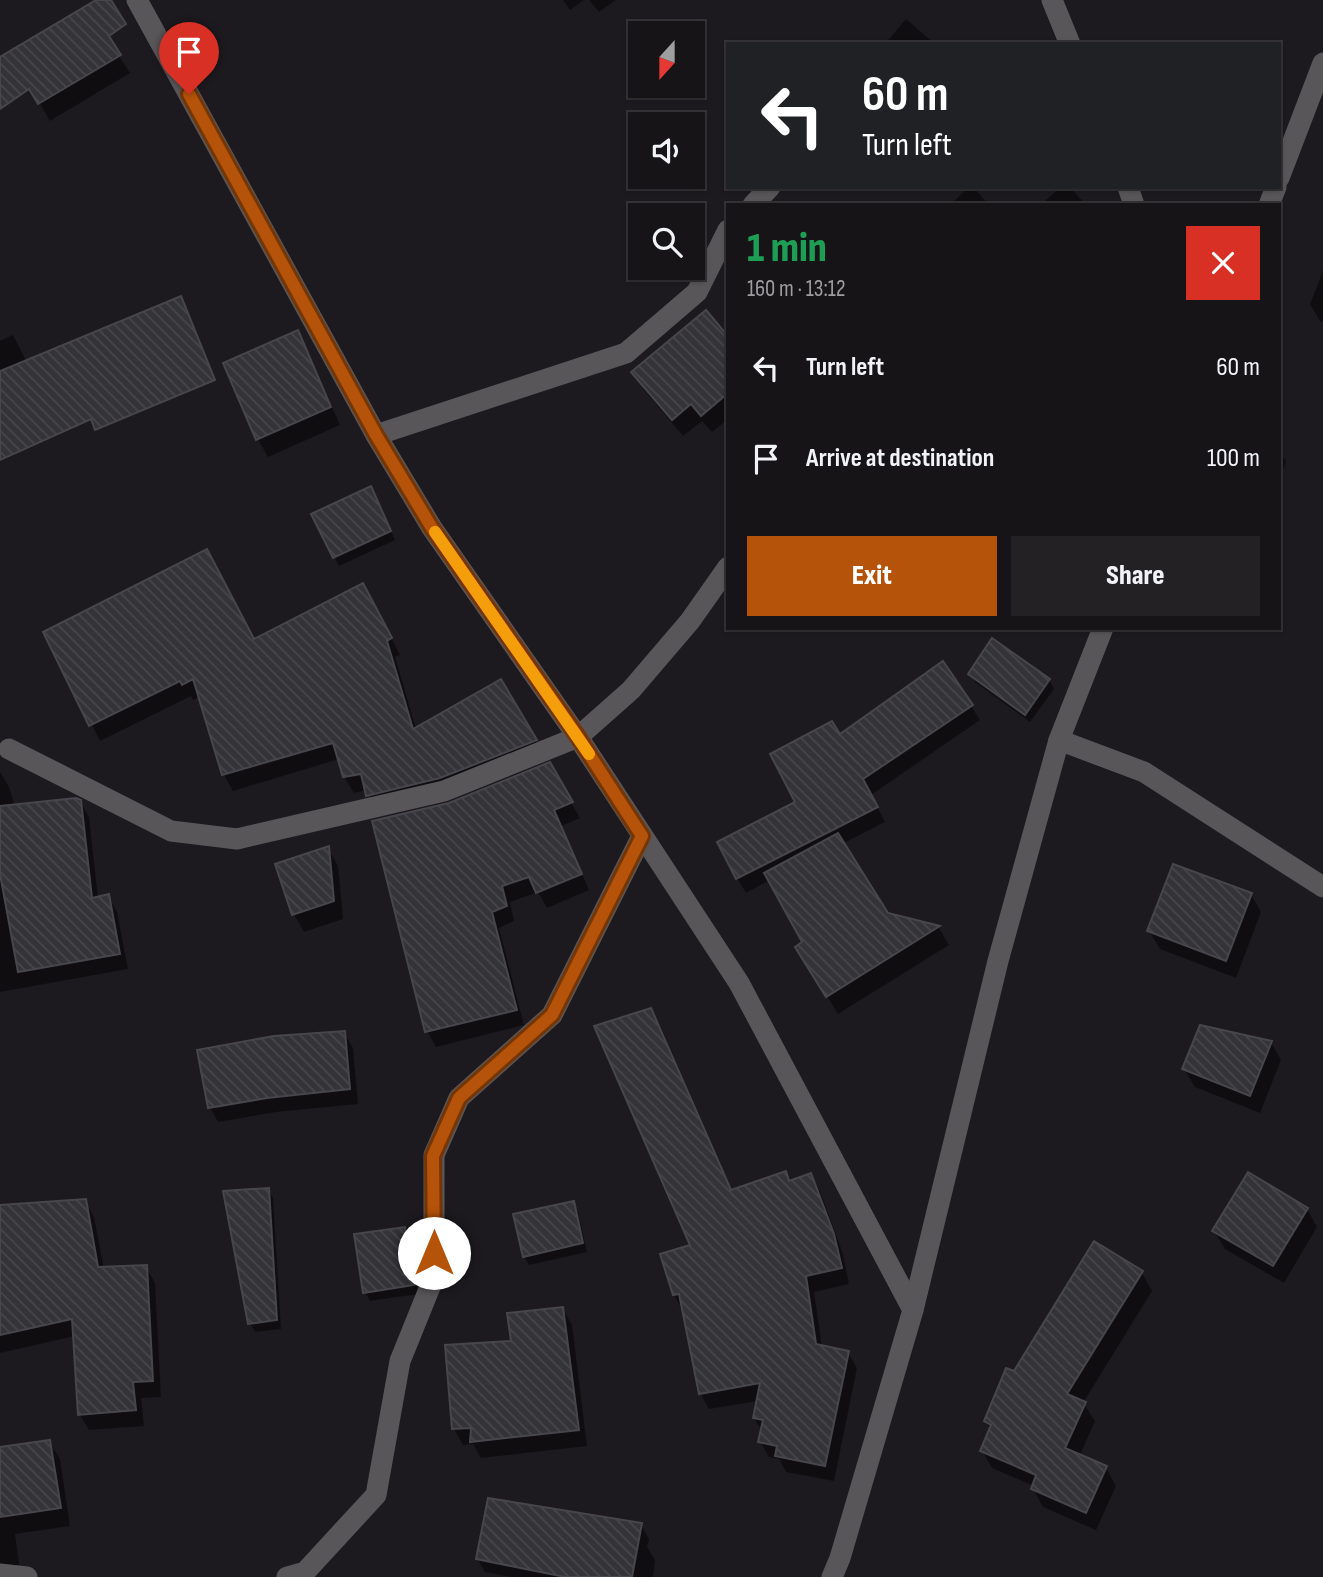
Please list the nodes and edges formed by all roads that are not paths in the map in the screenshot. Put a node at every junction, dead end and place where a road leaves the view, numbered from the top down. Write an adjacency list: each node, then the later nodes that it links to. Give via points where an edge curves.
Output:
1 (137, 0): 9 (street)
2 (1052, 0): 3 (street)
3 (1069, 42)
4 (1323, 63): 5 (street)
5 (1281, 172)
6 (768, 189): 7 (street)
7 (755, 203)
8 (726, 234): 9 (street, via 697,292 626,353)
9 (376, 435): 12 (street, via 432,528)
10 (726, 570): 12 (street, via 691,621 639,680)
11 (1102, 630): 13 (street)
12 (578, 737): 14 (street, via 444,792 237,839 171,831); 15 (street)
13 (1059, 740): 16 (street, via 1144,772); 17 (street, via 998,961)
14 (9, 749)
15 (642, 836): 17 (street, via 739,983); 20 (street, via 552,1015 459,1098 433,1156 434,1277 400,1361 376,1495 305,1572)
16 (1323, 887)
17 (913, 1310): 21 (street)
18 (0, 1574): 19 (street)
19 (27, 1577)
20 (287, 1577)
21 (832, 1577)

